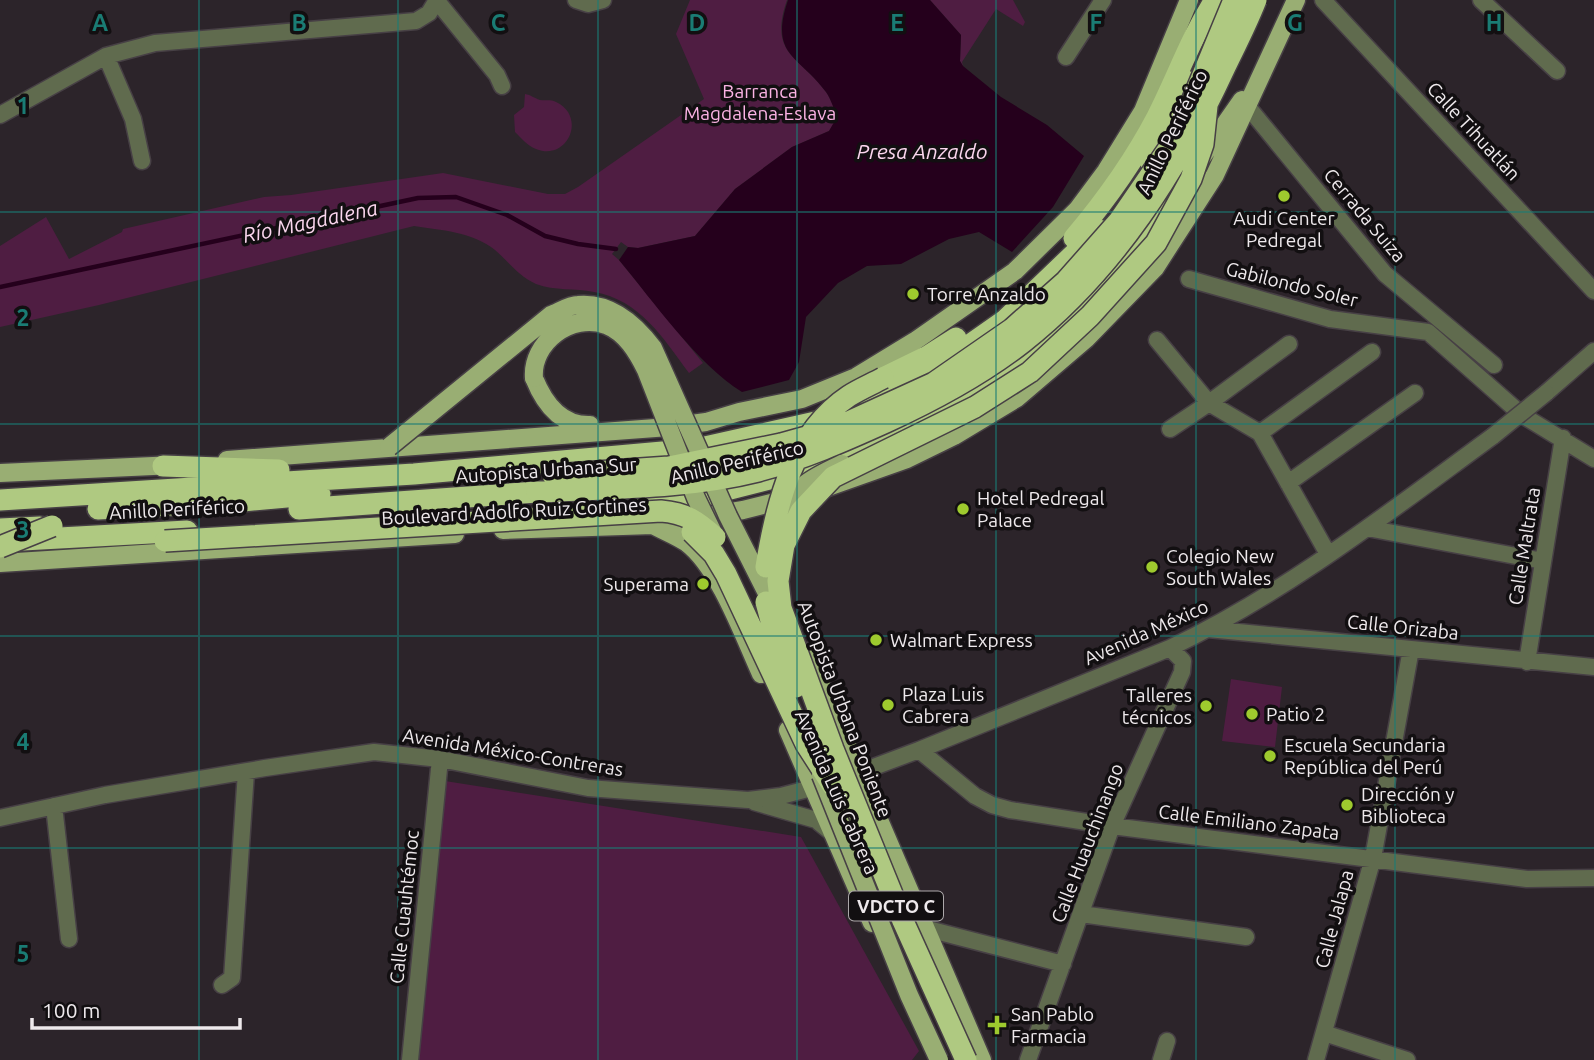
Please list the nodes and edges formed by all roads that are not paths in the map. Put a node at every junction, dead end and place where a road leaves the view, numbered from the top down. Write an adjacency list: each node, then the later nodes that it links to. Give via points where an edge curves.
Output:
1 (437, 0): 14 (street, via 429,13 416,21 155,43); 18 (street)
2 (576, 0): 3 (street, via 588,4)
3 (603, 0)
4 (1103, 0): 15 (street)
5 (1189, 0): 32 (main road, via 1143,111 1106,171 1077,210 1015,271 856,377 802,399 706,422)
6 (1215, 0): 68 (highway, bridge, via 1139,149 1067,246 966,332 848,397 800,450 776,514 765,569 766,603 778,647 821,742)
7 (1225, 0): 40 (highway, Anillo Periférico, via 1150,164 1094,237 1005,320 928,374 829,419 696,449)
8 (1234, 0): 46 (highway, Autopista Urbana Sur, bridge, via 1178,135 1119,221 1066,281 1012,329 934,383 831,430 669,467 243,501)
9 (1256, 0): 19 (highway, Autopista Urbana Sur, bridge)
10 (1261, 0): 42 (highway, Anillo Periférico, via 1156,217 1084,302 1027,353 947,407 845,456)
11 (1296, 0): 16 (main road, Boulevard Adolfo Ruiz Cortines)
12 (1323, 0): 24 (street, Calle Tihuatlán)
13 (1481, 0): 17 (street)
14 (106, 56): 21 (street); 22 (street, via 133,119)
15 (1066, 57)
16 (1267, 63): 20 (main road, Boulevard Adolfo Ruiz Cortines); 58 (main road, bridge, via 1154,234 1061,334 977,397 811,479 794,493 774,551)
17 (1558, 71)
18 (502, 86)
19 (1208, 106): 44 (highway, Autopista Urbana Sur, bridge, via 1182,155 1111,254 1023,342 942,396 837,445 756,471 685,483); 86 (highway, Autopista Urbana Poniente / VDCTO C, bridge, via 1203,144 1191,179 1156,243 1090,316 1030,372 975,407 833,477 801,511 784,545 778,581 781,608 903,922)
20 (1248, 107): 29 (street, Cerrada Suiza, via 1385,274); 41 (main road, Boulevard Adolfo Ruiz Cortines, via 1215,175 1155,268 1086,339 1017,398 954,436)
21 (0, 115)
22 (142, 161)
23 (1189, 279): 35 (street, Gabilondo Soler, via 1330,319 1428,332 1522,415)
24 (1594, 291)
25 (1157, 340): 31 (street)
26 (1289, 344): 31 (street)
27 (1594, 351): 49 (street, Avenida México, bridge, via 1493,436)
28 (1372, 352): 34 (street)
29 (1494, 365)
30 (1415, 393): 43 (street)
31 (1209, 403): 33 (street); 34 (street)
32 (649, 428): 36 (main road); 51 (main road, bridge, via 565,420 547,404 534,378 537,353 554,334 588,322 606,325 621,335 646,370)
33 (1170, 429)
34 (1260, 433): 43 (street)
35 (1563, 438): 37 (street, Gabilondo Soler); 56 (street, Calle Maltrata)
36 (390, 447): 38 (main road); 58 (main road, Avenida Luis Cabrera, bridge, via 551,315 576,304 617,313 637,327 653,348)
37 (1594, 459)
38 (163, 466): 39 (main road); 40 (highway)
39 (0, 473)
40 (414, 474): 46 (highway, Anillo Periférico)
41 (852, 481): 42 (highway); 45 (main road, Boulevard Adolfo Ruiz Cortines)
42 (759, 482): 53 (highway, Anillo Periférico, via 687,500 601,507)
43 (1288, 483): 54 (street)
44 (537, 492): 48 (highway, Autopista Urbana Sur); 68 (highway, bridge, via 647,509 702,541 726,574)
45 (802, 495): 47 (main road, Boulevard Adolfo Ruiz Cortines); 67 (main road, Avenida Luis Cabrera, via 780,541 781,578 794,621)
46 (4, 510)
47 (653, 525): 55 (main road, Boulevard Adolfo Ruiz Cortines, via 496,530); 68 (main road, Avenida Luis Cabrera, via 688,544 717,581)
48 (52, 526): 50 (highway, Autopista Urbana Sur); 53 (highway, bridge)
49 (1367, 528): 54 (street, Avenida México); 56 (street)
50 (0, 529)
51 (715, 537): 52 (highway, bridge, via 679,512 661,511); 89 (main road, bridge, via 765,637)
52 (165, 541): 53 (highway); 55 (main road)
53 (0, 543)
54 (1328, 554): 59 (street, Avenida México)
55 (109, 556): 57 (main road, Boulevard Adolfo Ruiz Cortines)
56 (1543, 561): 62 (street, Calle Maltrata)
57 (0, 564)
58 (771, 601): 86 (main road, Avenida Luis Cabrera, bridge, via 841,752)
59 (1208, 629): 60 (street, Avenida México); 61 (street, Calle Orizaba)
60 (1170, 648): 64 (street, Avenida México); 72 (street, Calle Huauchinango, via 1183,662 1182,672)
61 (1412, 649): 62 (street, Calle Orizaba); 74 (street, Calle Jalapa)
62 (1527, 662): 63 (street, Calle Orizaba)
63 (1594, 667)
64 (919, 750): 67 (street, Avenida México); 72 (street, Calle Emiliano Zapata, via 992,805)
65 (440, 759): 66 (street, Avenida México-Contreras, via 374,752); 69 (street, Avenida México-Contreras, via 588,788); 87 (street, Calle Cuauhtémoc)
66 (246, 772): 70 (street, Avenida México-Contreras); 83 (street, via 232,978)
67 (859, 772): 68 (street, Avenida México); 75 (main road, Avenida Luis Cabrera)
68 (824, 787): 69 (street, Avenida México-Contreras); 73 (main road, Avenida Luis Cabrera); 86 (highway, Autopista Urbana Poniente / VDCTO C, via 914,978)
69 (748, 800): 73 (street, via 816,820)
70 (54, 806): 71 (street, Avenida México-Contreras); 81 (street)
71 (0, 818)
72 (1111, 826): 74 (street, Calle Emiliano Zapata); 78 (street, Calle Huauchinango)
73 (836, 837): 77 (main road, Avenida Luis Cabrera)
74 (1373, 858): 76 (street, Calle Emiliano Zapata, via 1527,879); 84 (street, Calle Jalapa)
75 (902, 874): 77 (main road, via 879,860 860,870); 79 (main road, Avenida Luis Cabrera)
76 (1594, 878)
77 (855, 885): 88 (main road, Avenida Luis Cabrera)
78 (1081, 914): 80 (street); 82 (street, Calle Huauchinango)
79 (924, 928): 82 (street); 86 (main road, Avenida Luis Cabrera)
80 (1246, 937)
81 (69, 939)
82 (1063, 964): 90 (street, Calle Huauchinango)
83 (222, 985)
84 (1324, 1034): 92 (street, Calle Jalapa); 93 (street)
85 (1167, 1041): 91 (street)
86 (968, 1058)
87 (410, 1060)
88 (932, 1060)
89 (939, 1060)
90 (1028, 1060)
91 (1161, 1060)
92 (1316, 1060)
93 (1407, 1060)

